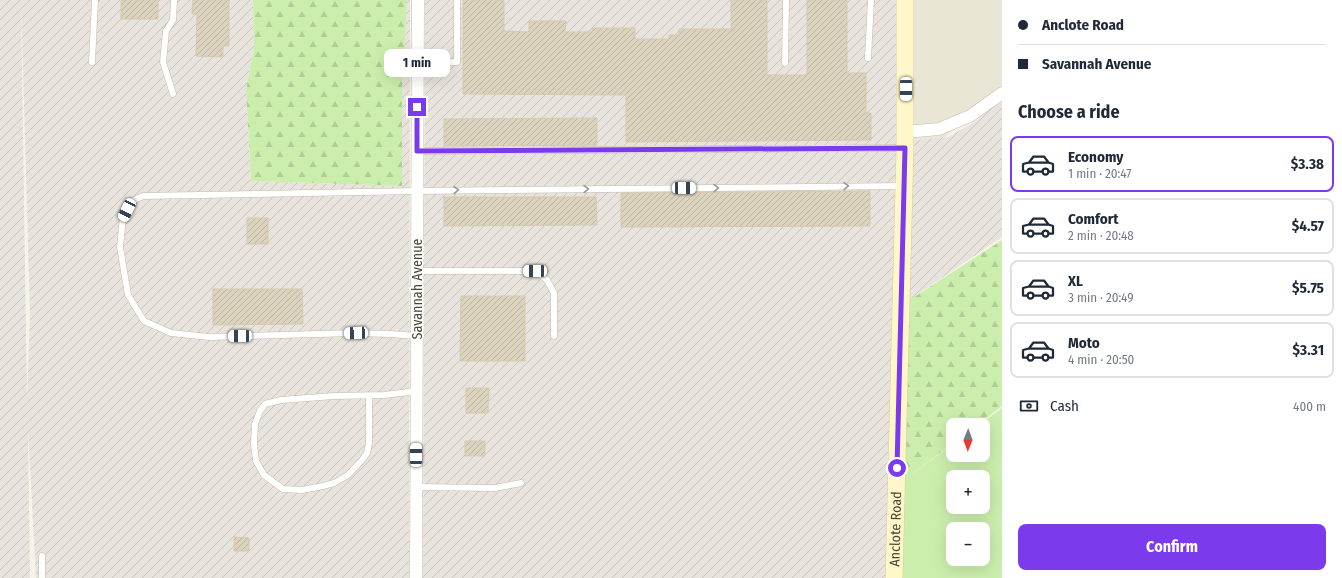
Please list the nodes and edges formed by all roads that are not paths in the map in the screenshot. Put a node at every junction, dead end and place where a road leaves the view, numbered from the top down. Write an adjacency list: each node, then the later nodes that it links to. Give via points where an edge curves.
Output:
1 (95, 0): 9 (lane)
2 (174, 0): 13 (lane, via 173,20 166,31 163,62)
3 (418, 0): 10 (street, Savannah Avenue)
4 (457, 0): 10 (lane, via 458,62)
5 (786, 0): 11 (lane)
6 (871, 0): 8 (lane)
7 (905, 0): 14 (street, Anclote Road)
8 (868, 58)
9 (92, 62)
10 (417, 63): 15 (street, Savannah Avenue)
11 (785, 63)
12 (1002, 93): 14 (street, via 970,116)
13 (173, 94)
14 (905, 140): 15 (lane); 16 (street, Anclote Road)
15 (417, 151): 17 (street, Savannah Avenue)
16 (904, 186): 17 (lane, one-way to 16); 28 (street, Anclote Road)
17 (417, 191): 18 (street, Savannah Avenue); 19 (lane, via 143,196 130,202 123,217 120,247 128,295 144,321 171,333 209,337 356,333)
18 (417, 271): 19 (street, Savannah Avenue); 20 (lane, via 535,271 547,280 554,293)
19 (417, 336): 21 (street, Savannah Avenue)
20 (554, 336)
21 (417, 391): 22 (lane); 24 (street, Savannah Avenue)
22 (369, 396): 22 (lane, via 281,400 265,404 254,424 256,461 264,475 283,489 302,490 334,483 348,475 362,460 369,443)
23 (521, 483): 24 (lane, via 494,488)
24 (416, 486): 27 (street, Savannah Avenue)
25 (42, 556): 26 (lane)
26 (42, 578)
27 (416, 578)
28 (894, 578)

